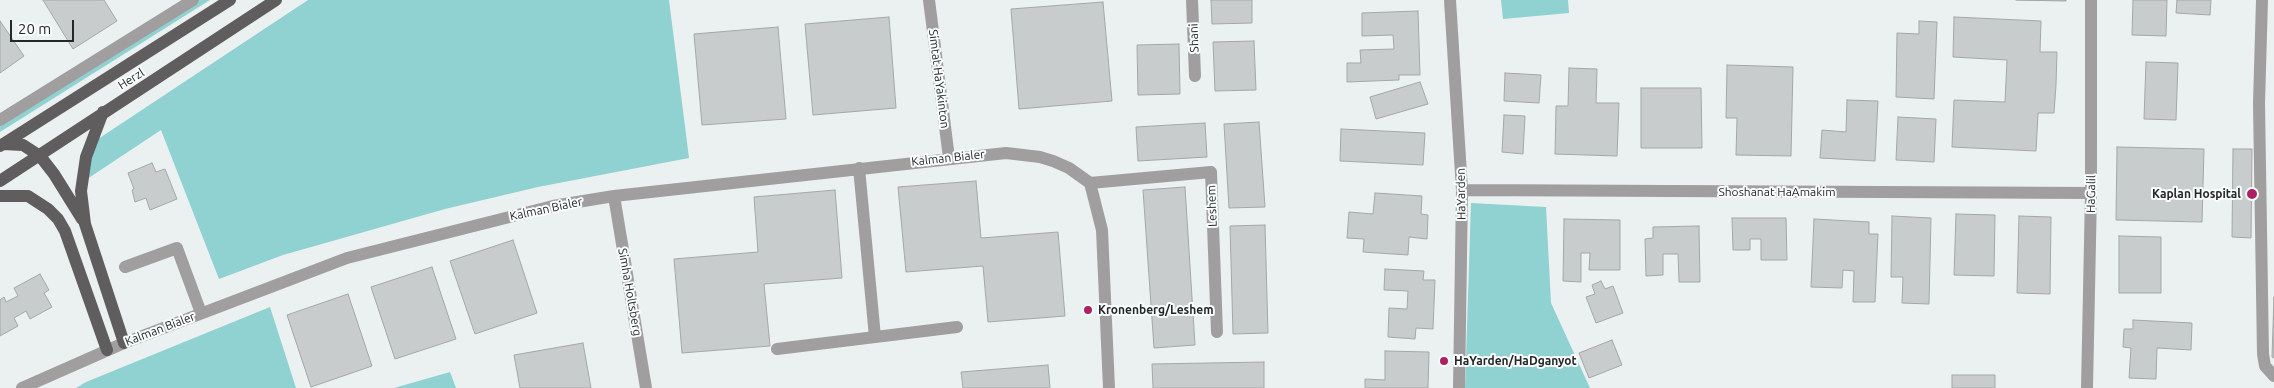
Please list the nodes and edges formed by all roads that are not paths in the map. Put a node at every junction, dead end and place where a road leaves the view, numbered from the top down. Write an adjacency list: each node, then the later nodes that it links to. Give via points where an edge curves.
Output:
1 (193, 0): 11 (street)
2 (230, 0): 12 (main road, Herzl)
3 (276, 0): 10 (main road, Herzl)
4 (929, 0): 14 (street, Simtat HaYakinton)
5 (1192, 0): 9 (street, Shani)
6 (1450, 0): 18 (street, HaYarden)
7 (2091, 0): 19 (street, HaGalil)
8 (2262, 0): 31 (street, via 2259,103 2263,354 2265,366)
9 (1195, 76)
10 (103, 112): 13 (main road, Herzl); 22 (main road, via 82,172)
11 (0, 120)
12 (2, 145): 13 (main road, via 23,145)
13 (40, 156): 16 (main road, Herzl); 22 (main road)
14 (949, 158): 15 (street, Kalman Bialer); 17 (street, Kalman Bialer, via 1006,153 1040,157 1069,168)
15 (859, 168): 21 (street, Kalman Bialer); 27 (street)
16 (0, 181)
17 (1090, 183): 26 (street, Leshem, via 1211,172); 34 (street, via 1102,230)
18 (1462, 190): 19 (street, Shoshanat HaAmakim); 35 (street, HaYarden)
19 (2091, 193): 36 (street, HaGalil)
20 (0, 196): 30 (main road, via 28,196 58,219)
21 (614, 196): 24 (street, Kalman Bialer, via 553,206 347,258); 33 (street, Simha Holtsberg)
22 (85, 224): 28 (main road)
23 (125, 267): 24 (street, via 177,248)
24 (201, 313): 28 (street, Kalman Bialer)
25 (957, 327): 27 (street)
26 (1217, 332)
27 (875, 337): 29 (street)
28 (124, 343): 30 (street, Kalman Bialer)
29 (777, 349)
30 (107, 350): 32 (street, Kalman Bialer)
31 (2274, 376)
32 (22, 388)
33 (646, 388)
34 (1109, 388)
35 (1460, 388)
36 (2087, 388)

